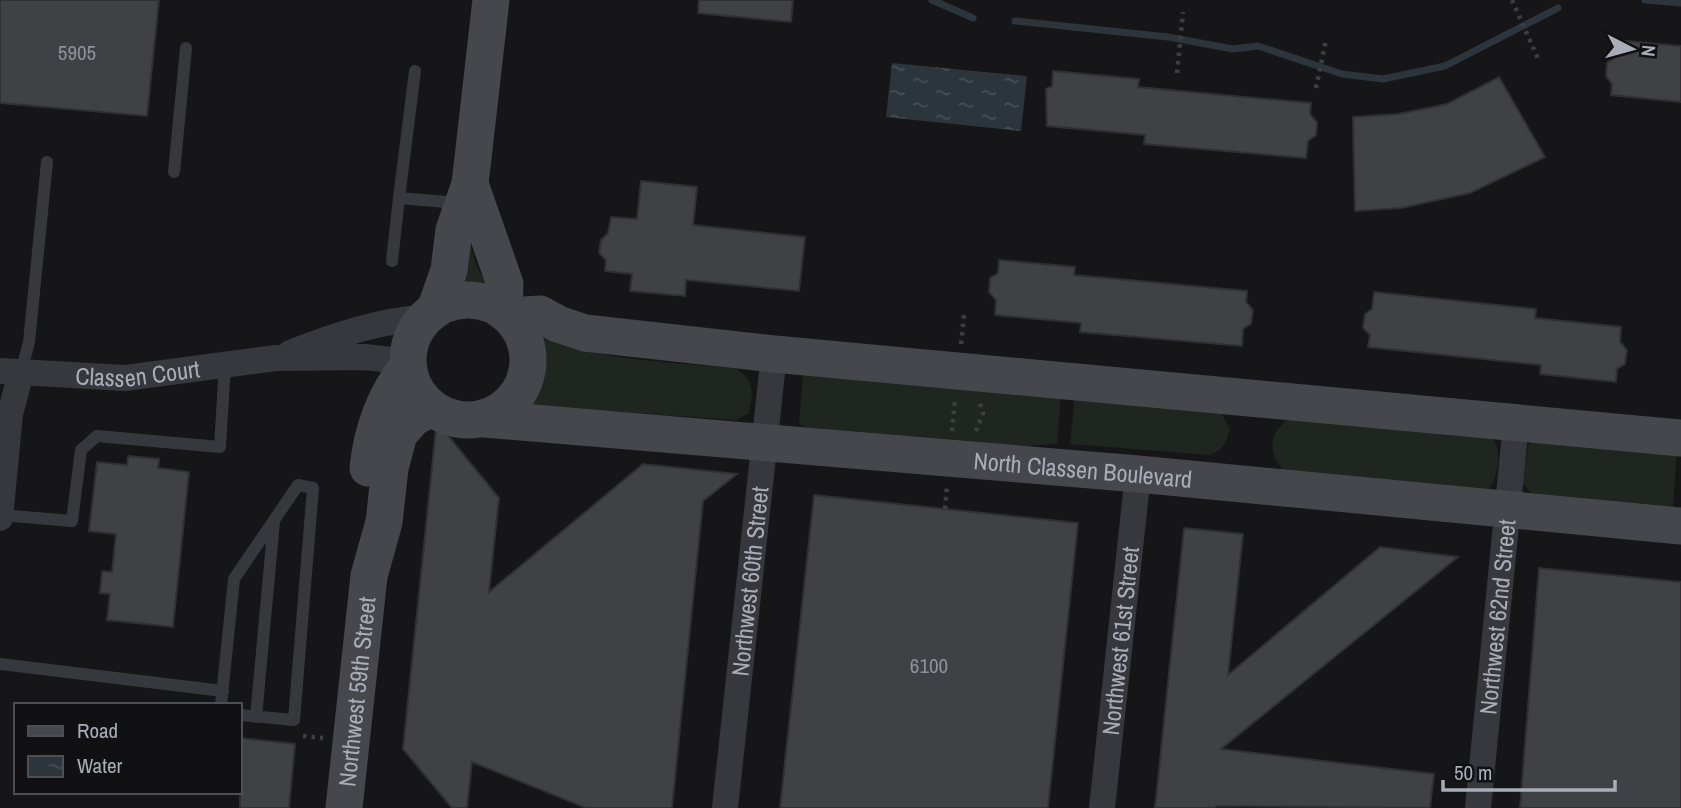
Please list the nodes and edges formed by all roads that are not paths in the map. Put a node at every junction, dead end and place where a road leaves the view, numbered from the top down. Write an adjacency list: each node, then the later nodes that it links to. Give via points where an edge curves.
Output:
1 (491, 0): 6 (main road)
2 (186, 48): 5 (lane)
3 (415, 71): 7 (lane)
4 (47, 162): 15 (lane, via 29,342)
5 (173, 172)
6 (467, 193): 7 (lane); 9 (main road, via 454,230 449,270); 10 (main road, via 505,284)
7 (399, 198): 8 (lane)
8 (392, 261)
9 (431, 313): 10 (main road, via 465,300 481,301); 12 (street, Classen Court, via 341,333); 13 (main road, via 414,334)
10 (507, 314): 11 (main road, via 540,314 585,333); 17 (main road, via 526,342 527,374 512,402)
11 (774, 354): 18 (main road); 20 (street, Northwest 60th Street)
12 (276, 358): 13 (street, Classen Court, via 365,357); 14 (street, Classen Court)
13 (408, 364): 16 (main road, via 415,390); 27 (main road, Northwest 59th Street, via 391,387 370,449 362,527)
14 (225, 365): 15 (street, Classen Court, via 125,378); 24 (lane, via 220,447 97,436 81,450 72,521)
15 (10, 372): 22 (street)
16 (431, 408): 17 (main road, North Classen Boulevard, via 457,420); 27 (main road, Northwest 59th Street, via 413,418 399,434 384,522)
17 (485, 419): 20 (main road, North Classen Boulevard)
18 (1516, 424): 19 (main road); 23 (street, Northwest 62nd Street)
19 (1681, 438)
20 (765, 443): 21 (main road, North Classen Boulevard); 34 (street, Northwest 60th Street)
21 (1138, 474): 23 (main road, North Classen Boulevard); 35 (street, Northwest 61st Street)
22 (2, 488): 24 (street)
23 (1507, 511): 26 (main road, North Classen Boulevard); 36 (street, Northwest 62nd Street)
24 (0, 517)
25 (274, 521): 29 (lane, via 234,579); 32 (lane); 32 (lane, via 298,485 313,488 294,720)
26 (1681, 526)
27 (369, 576): 33 (main road, Northwest 59th Street)
28 (0, 664): 29 (lane)
29 (223, 691): 30 (lane)
30 (221, 703)
31 (242, 715): 32 (lane)
32 (256, 717)
33 (344, 808)
34 (724, 808)
35 (1102, 808)
36 (1478, 808)

